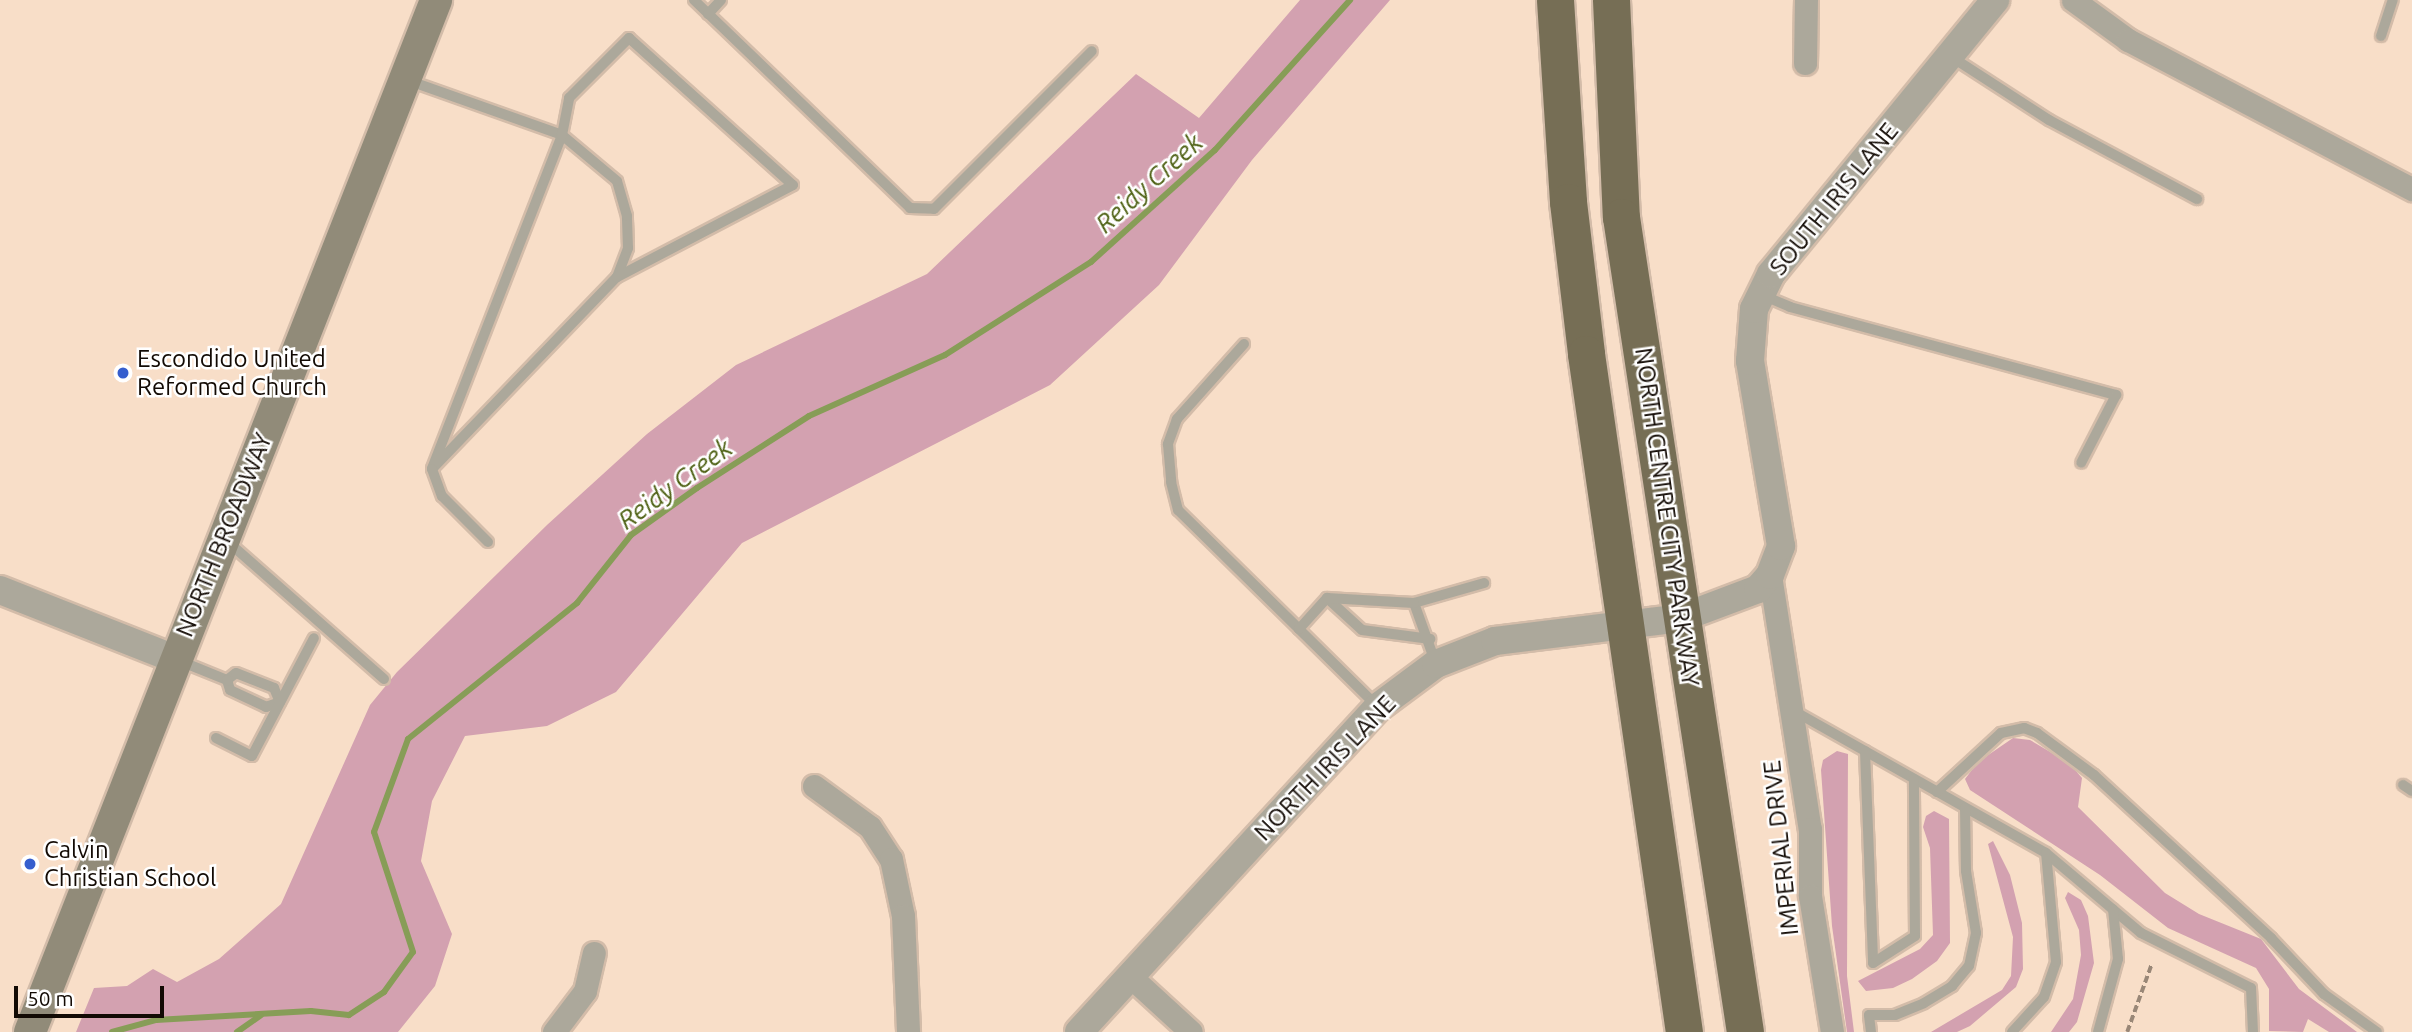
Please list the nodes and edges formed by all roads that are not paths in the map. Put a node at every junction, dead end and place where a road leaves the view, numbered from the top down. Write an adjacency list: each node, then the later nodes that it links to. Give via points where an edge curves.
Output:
1 (436, 0): 15 (main road, NORTH BROADWAY)
2 (694, 0): 10 (lane)
3 (721, 0): 10 (lane)
4 (1556, 0): 32 (highway, via 1568,202)
5 (1611, 0): 31 (highway, NORTH CENTRE CITY PARKWAY, via 1621,218)
6 (1806, 0): 14 (street)
7 (1995, 0): 13 (street, SOUTH IRIS LANE)
8 (2073, 0): 17 (street, via 2128,40)
9 (2393, 0): 11 (lane)
10 (708, 14): 12 (lane, via 910,208 934,209)
11 (2381, 36)
12 (1092, 51)
13 (1950, 56): 18 (lane, via 2049,120); 20 (street, SOUTH IRIS LANE, via 1771,274)
14 (1805, 63)
15 (405, 79): 16 (lane); 24 (main road, NORTH BROADWAY)
16 (562, 135): 19 (lane, via 617,181 627,216 628,248); 19 (lane, via 569,98 629,38 793,185); 23 (lane)
17 (2412, 189)
18 (2197, 199)
19 (617, 277): 23 (lane)
20 (1762, 295): 22 (lane, via 1790,307 2116,395); 26 (street, SOUTH IRIS LANE, via 1754,309 1750,361 1782,547)
21 (1244, 344): 33 (lane, via 1177,419 1168,444 1171,482 1178,510)
22 (2081, 463)
23 (432, 469): 25 (lane, via 442,496)
24 (222, 537): 36 (main road, NORTH BROADWAY); 37 (lane)
25 (488, 542)
26 (1770, 575): 31 (street, via 1758,589); 41 (street, IMPERIAL DRIVE)
27 (1484, 583): 30 (lane)
28 (0, 590): 36 (street)
29 (1327, 598): 30 (lane); 33 (lane); 35 (lane, via 1362,630)
30 (1414, 603): 35 (lane)
31 (1681, 618): 32 (street, NORTH IRIS LANE); 58 (highway, NORTH CENTRE CITY PARKWAY)
32 (1624, 627): 35 (street, NORTH IRIS LANE); 57 (highway)
33 (1299, 629): 40 (lane)
34 (314, 638): 39 (lane)
35 (1433, 652): 40 (street, NORTH IRIS LANE)
36 (174, 659): 38 (lane); 52 (main road, NORTH BROADWAY)
37 (384, 679)
38 (227, 680): 39 (lane, via 230,690 266,707); 39 (lane, via 236,673 274,688)
39 (280, 702): 42 (lane, via 252,756)
40 (1378, 707): 51 (street, NORTH IRIS LANE)
41 (1792, 709): 43 (lane); 59 (street, IMPERIAL DRIVE, via 1810,829 1810,896)
42 (216, 738)
43 (1865, 751): 44 (lane); 44 (lane, via 1873,963 1915,936)
44 (1914, 779): 46 (lane)
45 (814, 786): 54 (street, via 870,827 891,859 903,916)
46 (1937, 792): 47 (lane); 64 (lane, via 2001,733 2024,728 2037,733 2094,775 2325,994)
47 (1965, 808): 48 (lane); 60 (lane, via 1966,871 1976,933 1969,966 1952,986 1924,1003 1895,1015 1869,1015)
48 (2046, 853): 49 (lane); 61 (lane, via 2056,962 2044,997)
49 (2113, 909): 62 (lane, via 2119,959); 63 (lane, via 2141,933 2251,988)
50 (594, 953): 53 (street, via 585,991)
51 (1130, 977): 55 (street, NORTH IRIS LANE); 56 (street)
52 (30, 1032)
53 (554, 1032)
54 (908, 1032)
55 (1079, 1032)
56 (1191, 1032)
57 (1684, 1032)
58 (1745, 1032)
59 (1832, 1032)
60 (1871, 1032)
61 (2012, 1032)
62 (2098, 1032)
63 (2253, 1032)
64 (2377, 1032)

